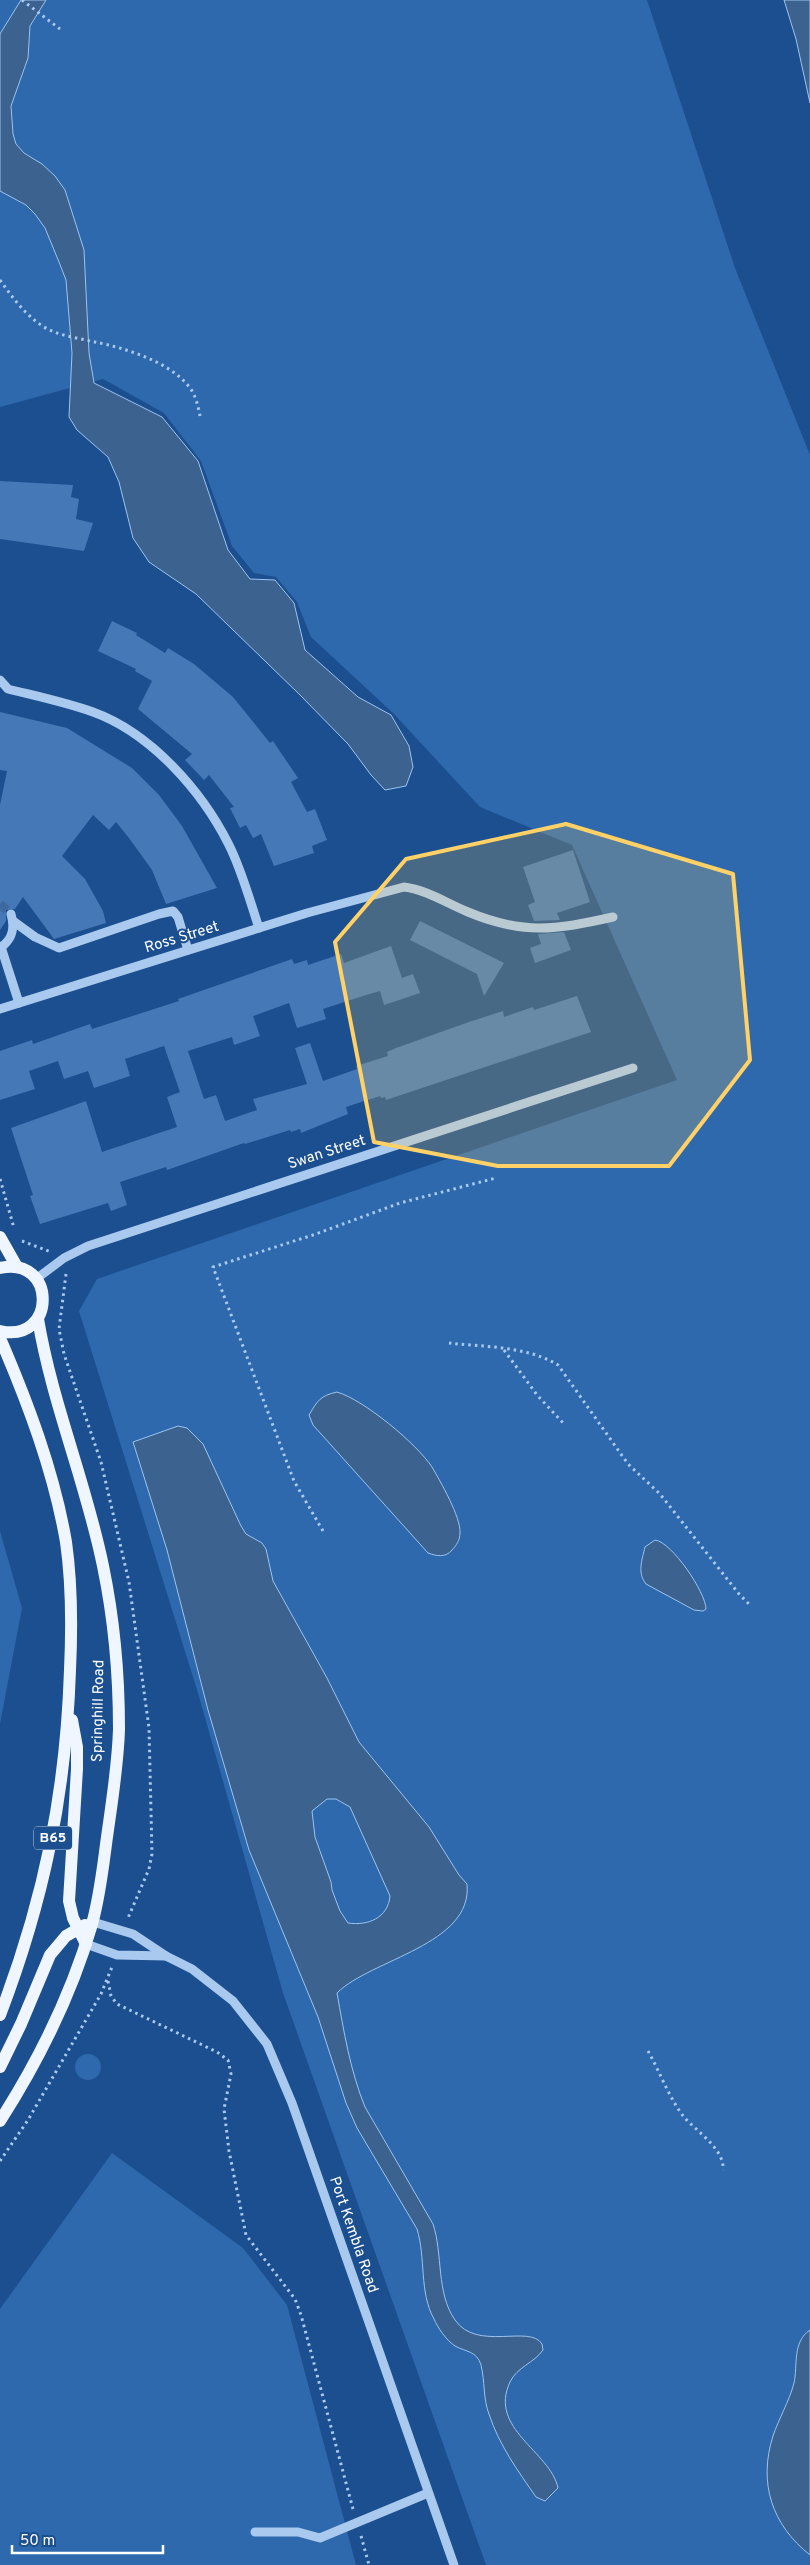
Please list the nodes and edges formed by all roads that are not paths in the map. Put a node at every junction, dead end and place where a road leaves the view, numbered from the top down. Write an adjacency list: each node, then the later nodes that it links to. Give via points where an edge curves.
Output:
1 (0, 680): 3 (street, via 8,689 94,712 127,730 156,752 207,808 225,838)
2 (613, 917): 3 (street, Ross Street, via 576,925 517,928 468,912 418,889 398,888)
3 (259, 928): 5 (street, Ross Street)
4 (1, 948): 5 (street, via 12,936 12,917 35,937 59,948 173,912 178,917); 6 (street)
5 (188, 950): 6 (street, Ross Street)
6 (19, 1003): 7 (street, Ross Street)
7 (0, 1009)
8 (633, 1068): 12 (street, Swan Street, via 88,1246 64,1258)
9 (0, 1236): 10 (main road)
10 (17, 1267): 11 (main road); 12 (main road)
11 (0, 1268)
12 (36, 1279): 13 (main road, via 43,1294)
13 (38, 1319): 14 (main road, via 19,1332); 17 (main road, Springhill Road, via 45,1363 103,1566 116,1649 119,1730)
14 (0, 1331)
15 (0, 1338): 16 (main road, Springhill Road / B65, via 34,1422 66,1542 71,1590)
16 (69, 1709): 18 (main road, via 77,1748 77,1769 69,1891 71,1910); 21 (main road, Springhill Road / B65, via 57,1818 48,1860 22,1955)
17 (93, 1922): 18 (main road); 19 (main road, Springhill Road); 20 (street, Port Kembla Road, via 133,1934)
18 (78, 1928): 19 (main road); 22 (main road, via 58,1943 50,1955)
19 (86, 1944): 20 (street, Port Kembla Road, via 117,1955); 23 (main road, Springhill Road, via 69,1989 32,2066)
20 (166, 1956): 24 (street, Port Kembla Road, via 192,1968 233,2001 267,2044 292,2103)
21 (0, 2015)
22 (0, 2067)
23 (0, 2121)
24 (428, 2493): 25 (street, via 320,2538 298,2532); 26 (street, Port Kembla Road)
25 (255, 2532)
26 (454, 2565)

